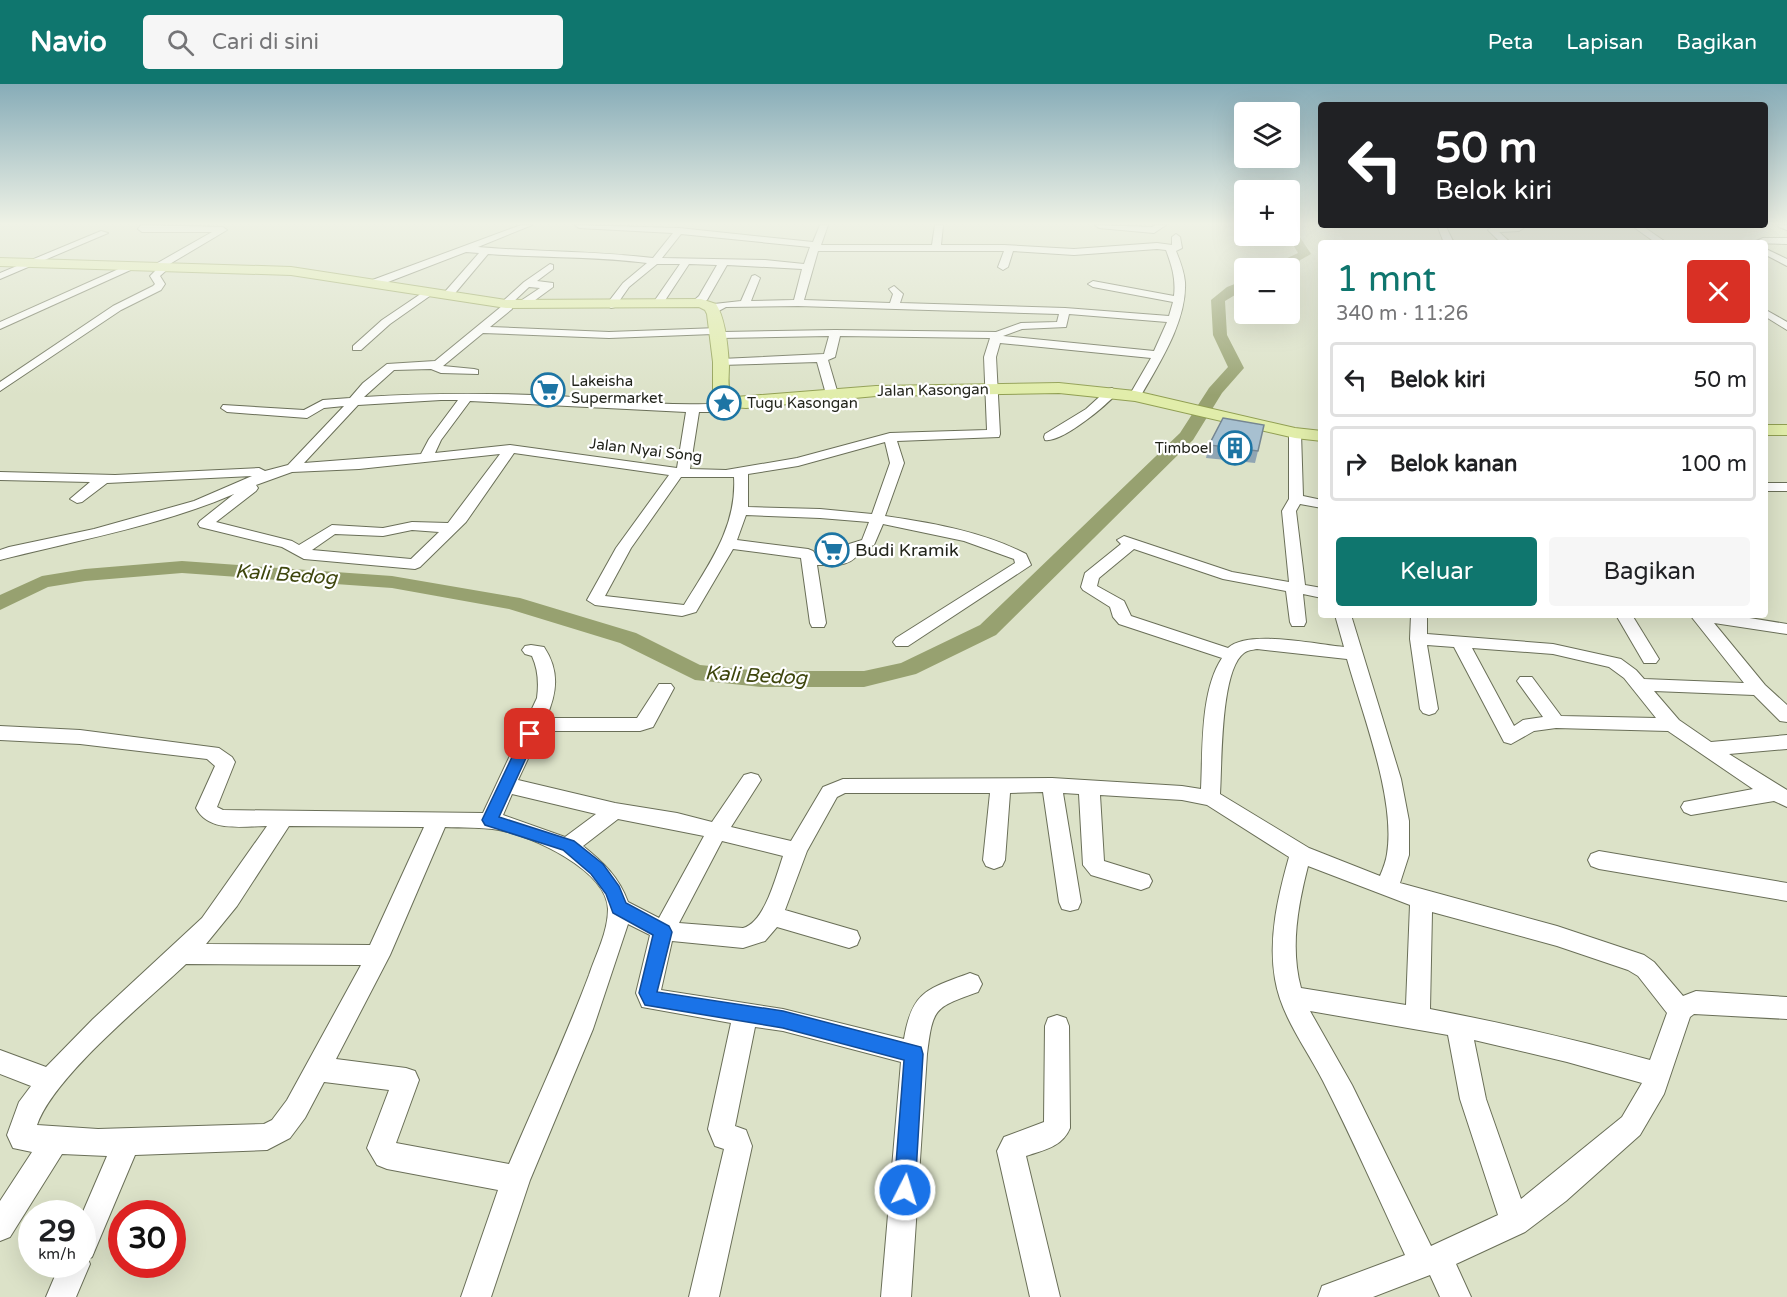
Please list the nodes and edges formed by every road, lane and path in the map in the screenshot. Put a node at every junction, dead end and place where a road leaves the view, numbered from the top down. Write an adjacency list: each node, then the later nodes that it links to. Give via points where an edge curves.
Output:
1 (98, 282): 31 (street)
2 (159, 282): 43 (street, via 156,288 111,312)
3 (377, 282): 4 (main road)
4 (380, 282): 16 (main road)
5 (459, 282): 17 (street)
6 (529, 282): 13 (street)
7 (630, 282): 24 (street)
8 (672, 282): 19 (street)
9 (712, 282): 25 (street, via 703,298)
10 (753, 282): 23 (street)
11 (804, 282): 20 (street)
12 (1180, 282): 18 (street)
13 (526, 284): 21 (street); 22 (street, via 550,285)
14 (1093, 284): 18 (street)
15 (894, 289): 26 (street)
16 (429, 293): 17 (main road); 37 (street)
17 (447, 296): 21 (main road)
18 (1177, 300): 30 (street)
19 (658, 303): 24 (main road); 25 (main road)
20 (798, 303): 23 (street); 28 (street)
21 (506, 304): 22 (main road); 33 (street, via 508,307)
22 (523, 304): 24 (main road)
23 (746, 304): 25 (street)
24 (611, 305)
25 (704, 306): 34 (main road)
26 (894, 306): 27 (street); 28 (street)
27 (1065, 311): 30 (street); 36 (street, via 1062,325 1022,326)
28 (834, 312): 35 (street)
29 (1768, 314): 32 (street)
30 (1173, 319): 38 (street)
31 (0, 326)
32 (1787, 327)
33 (480, 330): 34 (street, via 538,337); 41 (street)
34 (718, 333): 35 (street); 40 (main road)
35 (833, 333): 36 (street); 39 (street, via 828,357)
36 (996, 337): 38 (street); 44 (street, via 990,357)
37 (357, 348)
38 (1158, 355): 48 (street)
39 (822, 358): 40 (street); 47 (street)
40 (721, 362): 45 (main road)
41 (433, 366): 42 (street); 50 (street, via 391,366 372,380)
42 (474, 372)
43 (0, 387)
44 (993, 389): 46 (main road, Jalan Kasongan); 47 (main road, Jalan Kasongan); 59 (street, Jalan Nyai Song, via 994,434)
45 (721, 390): 51 (main road, via 727,400); 53 (street, via 716,405)
46 (1112, 392): 48 (main road, Jalan Kasongan); 60 (street, via 1090,412)
47 (832, 393): 51 (main road, Jalan Kasongan)
48 (1135, 396): 57 (main road, Jalan Kasongan)
49 (467, 397): 50 (street); 54 (street); 62 (street)
50 (356, 400): 52 (street, via 323,404 307,414); 63 (street, via 328,432)
51 (746, 403): 53 (street)
52 (227, 408)
53 (710, 408): 54 (street)
54 (693, 409): 65 (street)
55 (1768, 430): 56 (main road)
56 (1787, 430)
57 (1295, 433): 58 (main road, Jalan Kasongan); 71 (street)
58 (1318, 436)
59 (890, 437): 64 (street, Jalan Nyai Song, via 798,462); 74 (street, via 897,463)
60 (1050, 437)
61 (510, 449): 62 (street, Jalan Nyai Song); 65 (street, Jalan Nyai Song); 75 (street)
62 (426, 456): 63 (street, Jalan Nyai Song)
63 (277, 472): 67 (street, Jalan Nyai Song); 77 (street, via 199,504 96,533); 78 (street, via 205,524 287,544)
64 (741, 472): 65 (street, Jalan Nyai Song); 73 (street)
65 (681, 473): 76 (street, via 624,548 595,600 689,610)
66 (0, 476): 67 (street, Jalan Nyai Song)
67 (104, 478): 70 (street)
68 (1787, 487): 69 (street)
69 (1768, 488)
70 (77, 499)
71 (1296, 500): 72 (street); 80 (street, via 1289,511)
72 (1318, 503)
73 (741, 511): 74 (street, via 813,511); 76 (street)
74 (877, 518): 79 (street, via 869,543 854,547 850,557); 92 (street, via 981,540 1024,561)
75 (453, 528): 78 (street, via 412,526 383,532 332,529); 78 (street, via 415,564)
76 (729, 544): 79 (street, via 803,551)
77 (5, 552)
78 (299, 552)
79 (810, 560): 88 (street)
80 (1296, 590): 81 (street); 87 (street); 95 (street, via 1229,576 1128,541 1091,576 1089,587 1118,604 1125,620)
81 (1318, 593)
82 (1344, 618): 94 (street)
83 (1419, 618): 90 (street)
84 (1626, 618): 96 (street)
85 (1700, 618): 100 (street)
86 (1717, 618): 89 (street)
87 (1298, 622)
88 (818, 623)
89 (1787, 629)
90 (1418, 639): 91 (street); 101 (street)
91 (1459, 641): 98 (street, via 1597,657 1623,667); 103 (street, via 1511,737 1530,725)
92 (902, 642)
93 (531, 650): 104 (street, via 543,656 547,682 546,698)
94 (1355, 654): 95 (street, via 1257,644 1242,646); 128 (street, via 1399,821 1398,855)
95 (1232, 655): 115 (street, via 1218,687)
96 (1650, 659)
97 (1526, 681): 103 (street)
98 (1640, 685): 100 (street); 105 (street)
99 (665, 688): 104 (street, via 646,722 640,725)
100 (1759, 689): 102 (street)
101 (1429, 709)
102 (1787, 716)
103 (1556, 722): 105 (street)
104 (535, 724): 110 (street)
105 (1672, 724): 108 (street)
106 (0, 733): 118 (street, via 80,737 212,753 225,766 206,802 207,812 234,819)
107 (1787, 742): 108 (street)
108 (1709, 749): 114 (street)
109 (751, 780): 121 (street)
110 (507, 785): 117 (street); 120 (street)
111 (1001, 785): 112 (street); 123 (street, via 843,786 825,798); 125 (street)
112 (1052, 785): 113 (street); 131 (street)
113 (1089, 787): 115 (street); 127 (street, via 1094,865)
114 (1781, 796): 116 (street)
115 (1210, 798): 124 (street)
116 (1691, 807)
117 (615, 811): 121 (street); 122 (street)
118 (283, 819): 119 (street); 136 (street, via 210,925)
119 (438, 819): 120 (street); 137 (street)
120 (490, 820): 122 (street)
121 (717, 831): 123 (street); 134 (street)
122 (568, 846): 132 (street, via 597,869 613,891)
123 (796, 851): 133 (street)
124 (1301, 855): 128 (street); 139 (street, via 1290,891 1284,936)
125 (994, 860)
126 (1599, 860): 129 (street)
127 (1141, 882)
128 (1387, 888): 130 (street)
129 (1787, 892)
130 (1421, 900): 141 (street, via 1557,936 1636,962); 143 (street)
131 (1070, 902)
132 (619, 908): 134 (street); 153 (street, via 616,932 581,1029)
133 (772, 916): 134 (street, via 757,934 743,938); 135 (street)
134 (663, 932): 142 (street, via 648,993 651,999)
135 (849, 938)
136 (182, 954): 137 (street); 150 (street)
137 (378, 955): 148 (street)
138 (969, 984): 146 (street, via 927,1002 919,1016)
139 (1292, 997): 143 (street); 157 (street)
140 (1787, 1008): 141 (street, via 1696,1002)
141 (1680, 1011): 149 (street)
142 (745, 1014): 146 (street); 161 (street, via 721,1129 738,1146)
143 (1418, 1018): 144 (street)
144 (1458, 1024): 149 (street, via 1585,1053); 155 (street, via 1473,1099)
145 (1057, 1026): 163 (street, via 1057,1128 1011,1151)
146 (914, 1054): 162 (street)
147 (0, 1062): 150 (street)
148 (318, 1069): 152 (street, via 296,1109 281,1129 267,1137); 153 (street, via 406,1080 381,1148 387,1155)
149 (1658, 1075): 155 (street, via 1651,1094 1630,1126 1579,1173)
150 (49, 1080): 151 (street, via 25,1119 21,1134 23,1138)
151 (55, 1141): 152 (street); 156 (street)
152 (127, 1143): 154 (street)
153 (516, 1179): 160 (street)
154 (96, 1215)
155 (1515, 1222): 157 (street)
156 (0, 1227)
157 (1431, 1260): 164 (street); 165 (street)
158 (69, 1278): 159 (street)
159 (61, 1297)
160 (476, 1297)
161 (704, 1297)
162 (896, 1297)
163 (1045, 1297)
164 (1333, 1297)
165 (1456, 1297)

